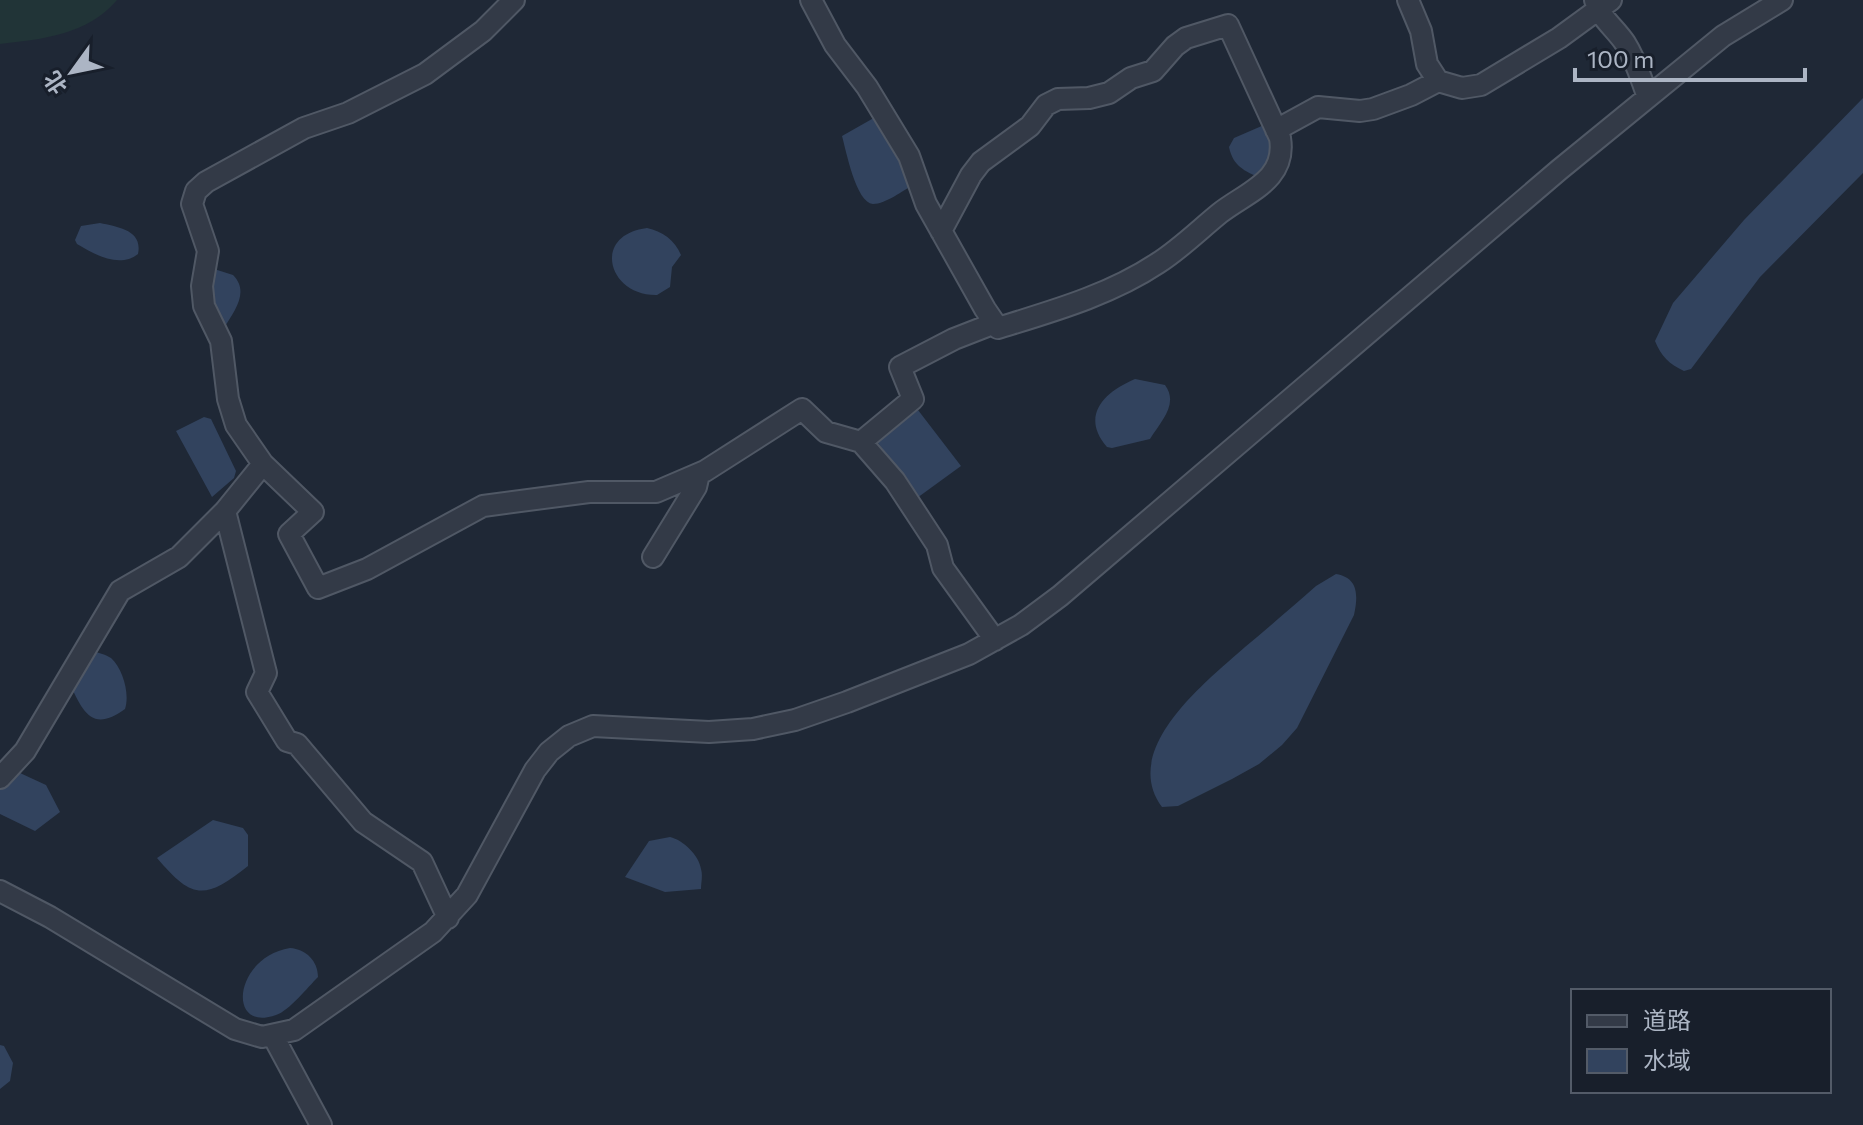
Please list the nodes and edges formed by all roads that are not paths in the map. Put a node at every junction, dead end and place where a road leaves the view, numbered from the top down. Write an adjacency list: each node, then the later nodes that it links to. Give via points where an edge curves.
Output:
1 (514, 0): 12 (street, via 483,31 425,74 348,113 304,128 196,191 192,204 208,251 204,306 221,341 236,425)
2 (811, 0): 9 (street, via 909,156)
3 (1408, 0): 6 (street, via 1427,64)
4 (1782, 0): 7 (street, via 1723,36)
5 (1601, 3): 6 (street, via 1559,38 1481,85 1462,88); 7 (street, via 1635,62)
6 (1438, 81): 8 (street, via 1373,109 1318,107)
7 (1648, 97): 16 (street, via 1072,586)
8 (1276, 130): 9 (street, via 1228,25 1186,38 1153,71 1109,93 1046,105 1030,126 981,162); 10 (street, via 1281,158 1267,180 1158,263 1077,303 998,328)
9 (941, 231): 10 (street)
10 (995, 323): 11 (street, via 900,367 913,399)
11 (861, 442): 13 (street, via 826,432 802,409); 16 (street, via 895,481 937,545 943,568)
12 (263, 464): 13 (street, via 313,512 289,534 318,588 367,569 483,506 589,492 656,492); 14 (street)
13 (699, 474): 15 (street)
14 (225, 511): 17 (street, via 173,562 120,591 25,751); 19 (street, via 266,673 257,692 287,741 297,744 363,822 422,862)
15 (653, 557)
16 (995, 640): 19 (street, via 847,702 774,725 709,732 593,726 569,736 535,770 477,879)
17 (0, 778)
18 (0, 891): 20 (street, via 235,1029)
19 (448, 918): 20 (street, via 303,1025)
20 (273, 1036): 21 (street)
21 (321, 1125)

